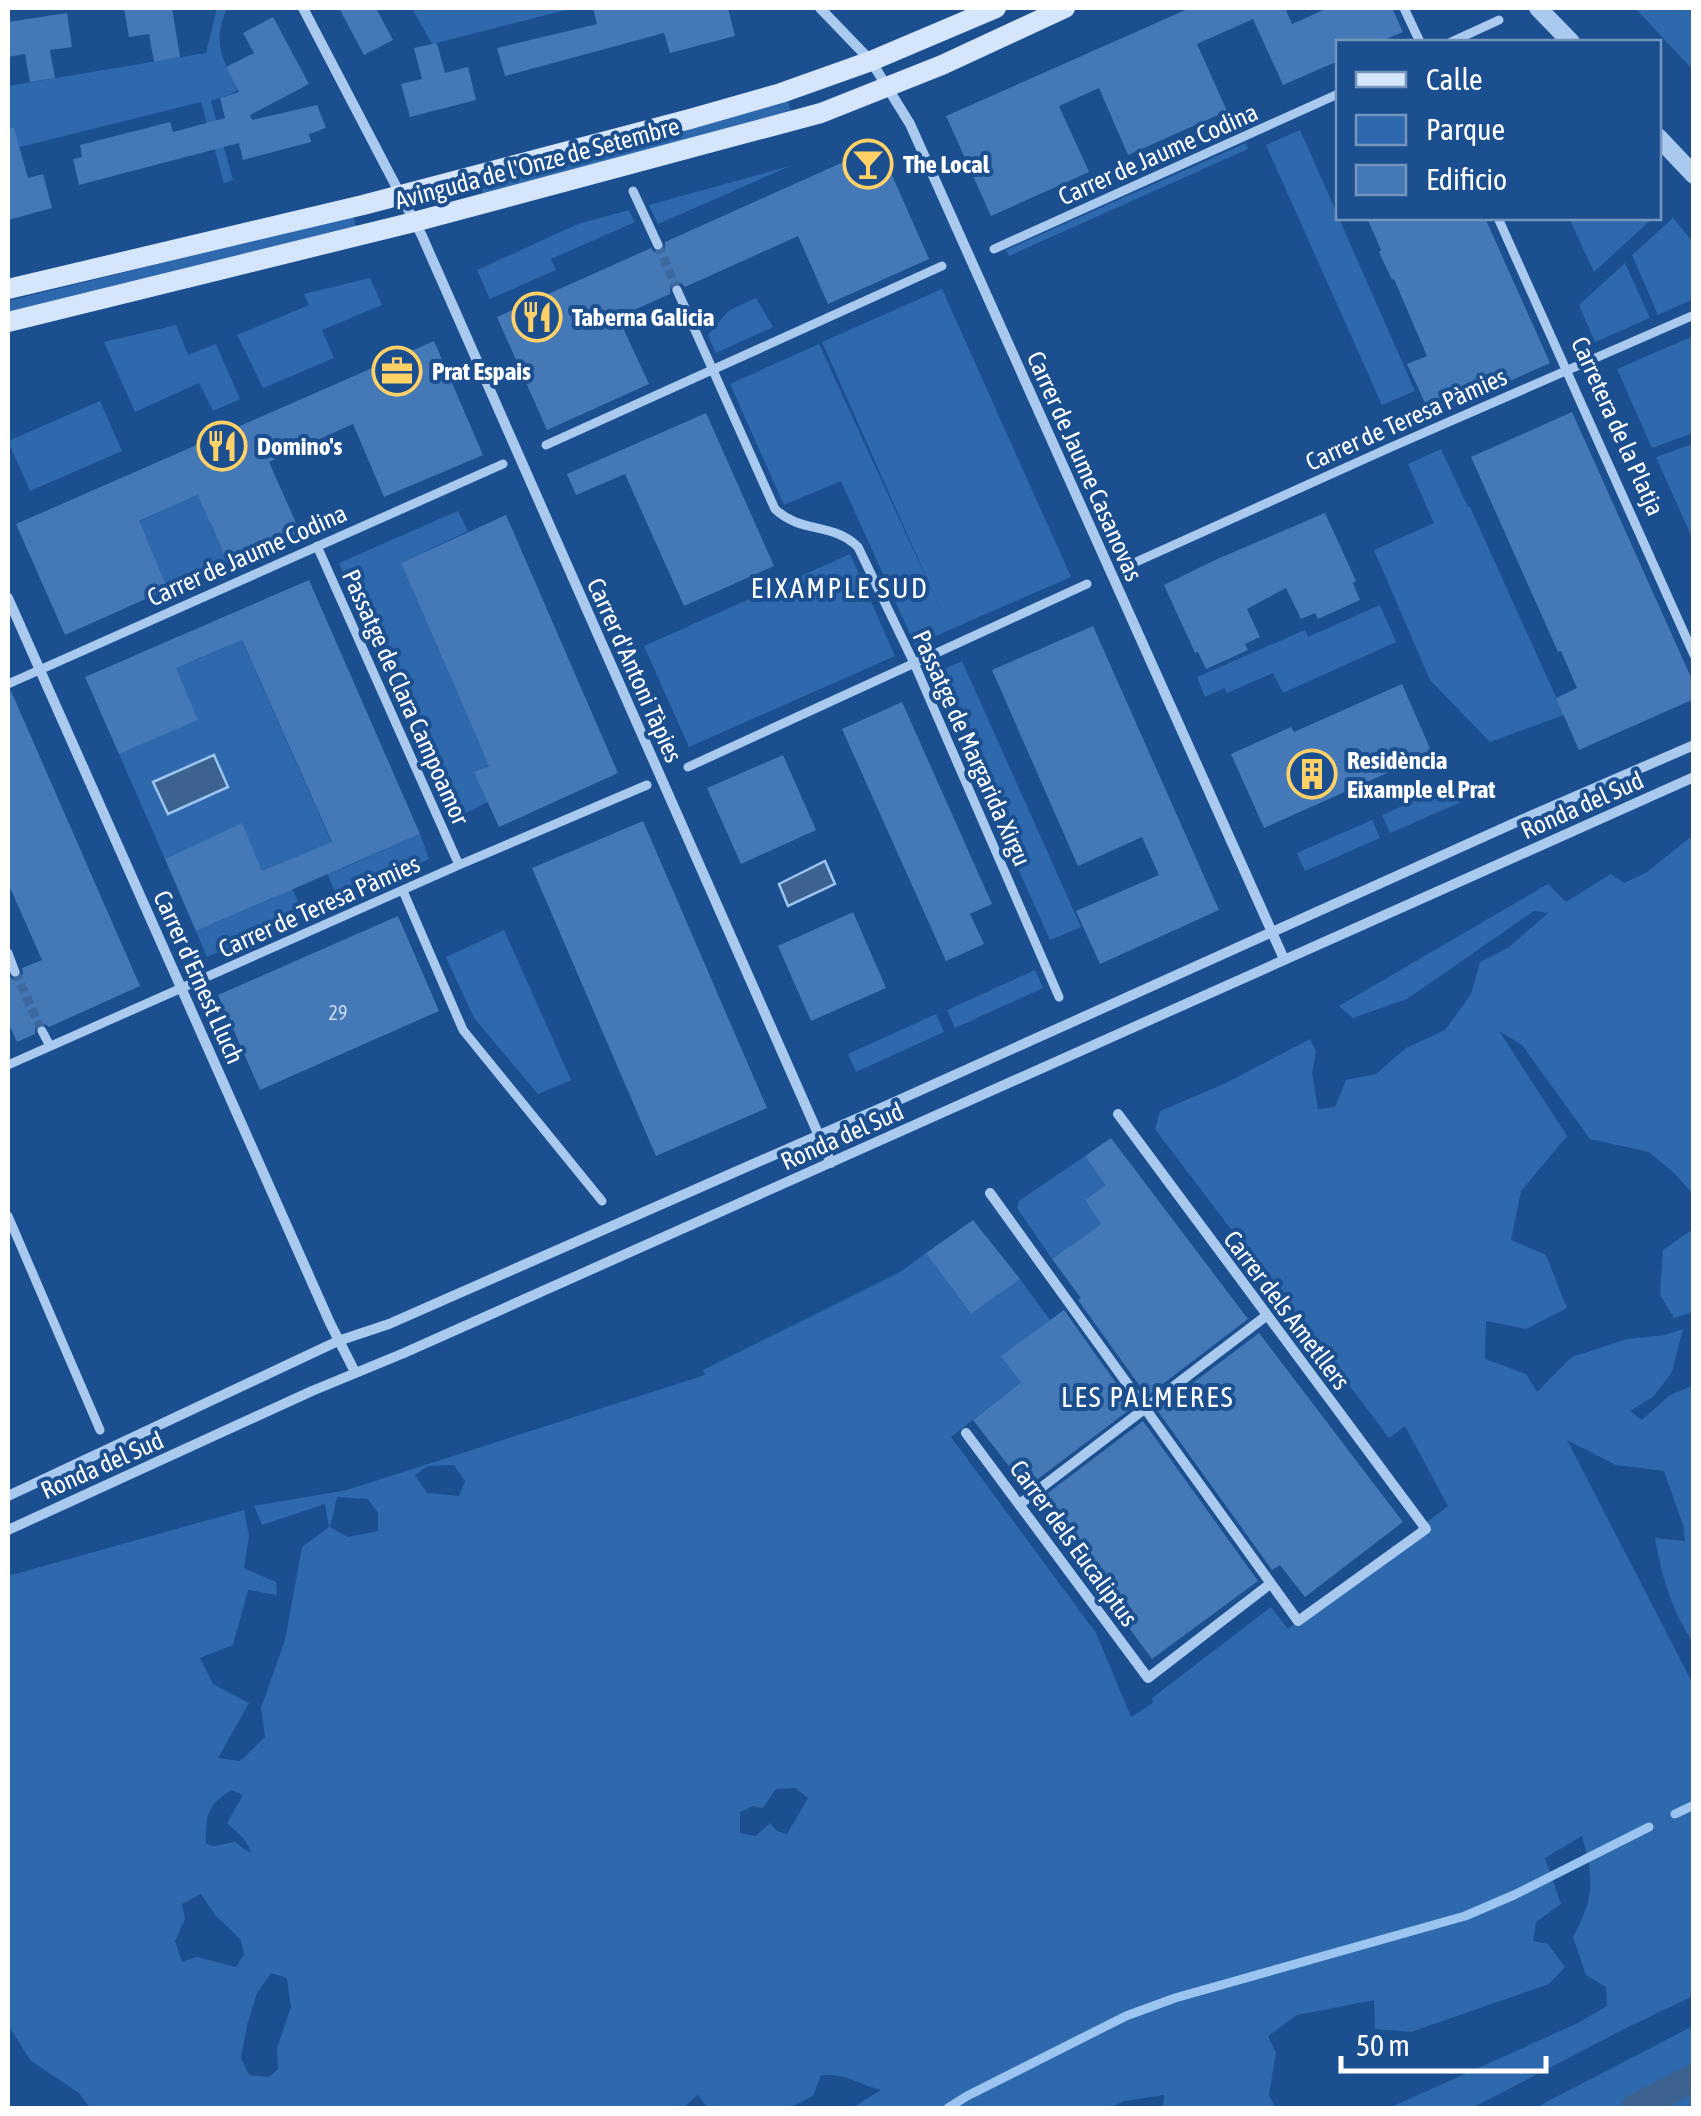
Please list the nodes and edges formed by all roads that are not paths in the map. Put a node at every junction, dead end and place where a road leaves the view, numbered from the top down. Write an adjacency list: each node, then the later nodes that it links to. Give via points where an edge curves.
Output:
1 (303, 8): 17 (street, Carrer d'Antoni Tàpies)
2 (820, 8): 11 (street, Carrer de Jaume Casanovas)
3 (996, 8): 11 (main road, Avinguda de l'Onze de Setembre)
4 (1065, 8): 12 (main road, Avinguda de l'Onze de Setembre)
5 (1404, 8): 8 (street)
6 (1538, 8): 10 (street)
7 (1500, 20): 9 (street)
8 (1419, 40)
9 (1455, 40)
10 (1569, 40)
11 (871, 61): 12 (street, Carrer de Jaume Casanovas); 17 (main road, Avinguda de l'Onze de Setembre, via 690,119)
12 (889, 87): 19 (main road, Avinguda de l'Onze de Setembre, via 794,121); 45 (street, Carrer de Jaume Casanovas)
13 (1336, 95): 21 (street, Carrer de Jaume Codina)
14 (1661, 140): 15 (street)
15 (1694, 174)
16 (633, 191): 20 (street)
17 (399, 196): 19 (street, Carrer d'Antoni Tàpies); 23 (main road, Avinguda de l'Onze de Setembre)
18 (1499, 220): 28 (street, Carretera de la Platja)
19 (414, 222): 26 (main road, Avinguda de l'Onze de Setembre); 55 (street, Carrer d'Antoni Tàpies)
20 (658, 245)
21 (994, 248)
22 (942, 266): 27 (street)
23 (8, 289)
24 (678, 290): 27 (street, Passatge de Margarida Xirgu)
25 (1694, 315): 28 (street, Carrer de Teresa Pàmies)
26 (8, 322)
27 (712, 369): 29 (street); 36 (street, Passatge de Margarida Xirgu, via 776,509 800,526 848,536 858,547)
28 (1566, 371): 32 (street, Carrer de Teresa Pàmies); 35 (street, Carretera de la Platja)
29 (546, 444)
30 (503, 464): 31 (street, Carrer de Jaume Codina)
31 (316, 546): 37 (street, Carrer de Jaume Codina); 43 (street, Passatge de Clara Campoamor)
32 (1136, 562)
33 (1087, 584): 36 (street)
34 (8, 598): 37 (street, Carrer d'Ernest Lluch)
35 (1694, 655)
36 (914, 663): 40 (street); 50 (street, Passatge de Margarida Xirgu)
37 (39, 670): 38 (street, Carrer de Jaume Codina); 49 (street, Carrer d'Ernest Lluch)
38 (8, 684)
39 (1694, 745): 45 (street, Ronda del Sud)
40 (688, 767)
41 (1694, 777): 47 (street, Ronda del Sud)
42 (647, 785): 43 (street, Carrer de Teresa Pàmies)
43 (459, 865): 44 (street, Carrer de Teresa Pàmies)
44 (404, 891): 49 (street, Carrer de Teresa Pàmies); 58 (street, via 463,1030)
45 (1272, 932): 47 (street, Carrer de Jaume Casanovas); 55 (street, Ronda del Sud)
46 (8, 954): 48 (street)
47 (1284, 959): 56 (street, Ronda del Sud)
48 (15, 972)
49 (183, 989): 52 (street, Carrer de Teresa Pàmies); 61 (street, Carrer d'Ernest Lluch)
50 (1059, 997)
51 (42, 1031): 52 (street)
52 (50, 1046): 53 (street, Carrer de Teresa Pàmies)
53 (8, 1065)
54 (1118, 1114): 60 (street, Carrer dels Ametllers)
55 (818, 1134): 56 (street, Carrer d'Antoni Tàpies); 61 (street, Ronda del Sud)
56 (831, 1162): 62 (street, Ronda del Sud)
57 (990, 1192): 63 (street)
58 (602, 1200)
59 (8, 1216): 64 (street)
60 (1266, 1316): 63 (street); 69 (street, Carrer dels Ametllers, via 1426,1528 1298,1621)
61 (338, 1341): 62 (street, Carrer d'Ernest Lluch); 66 (street, Ronda del Sud)
62 (355, 1372): 68 (street, Ronda del Sud)
63 (1145, 1409): 67 (street); 69 (street)
64 (100, 1430)
65 (966, 1432): 67 (street, Carrer dels Eucaliptus)
66 (8, 1496)
67 (1021, 1503): 69 (street, Carrer dels Eucaliptus, via 1148,1678)
68 (8, 1530)
69 (1270, 1584)

